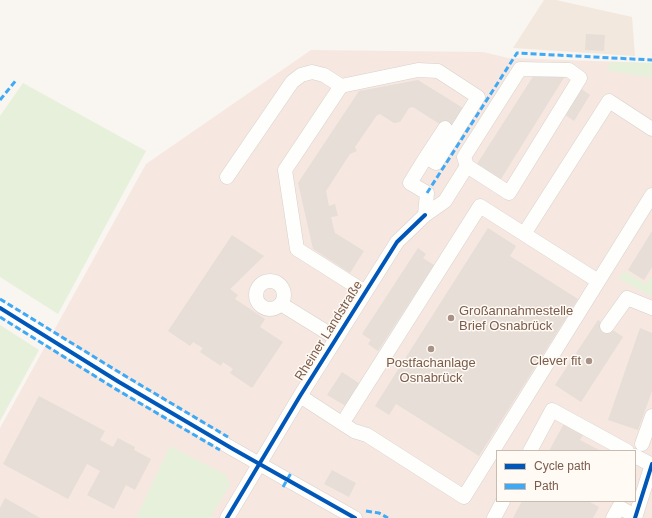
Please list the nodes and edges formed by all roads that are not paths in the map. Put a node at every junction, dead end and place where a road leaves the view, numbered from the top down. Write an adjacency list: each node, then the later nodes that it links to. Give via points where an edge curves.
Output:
1 (341, 86): 4 (street, via 418,70 438,71 478,97 436,163); 6 (street, via 324,75 312,72 301,75 292,82); 11 (street, via 285,170 297,249)
2 (445, 128): 4 (street)
3 (652, 129): 9 (street, via 609,101)
4 (426, 157): 8 (street, via 410,183 427,193)
5 (467, 166): 5 (street, via 464,157 520,69 569,70 580,78 509,193); 8 (street, Rheiner Landstraße, via 445,200)
6 (227, 177)
7 (652, 195): 10 (street)
8 (425, 214): 11 (street, Rheiner Landstraße, via 397,242)
9 (524, 234): 10 (street); 18 (street, via 480,206)
10 (598, 281): 20 (street, via 464,497)
11 (365, 292): 16 (street, Rheiner Landstraße)
12 (281, 304): 16 (street)
13 (0, 308): 23 (street)
14 (652, 308): 15 (street, via 627,298)
15 (607, 326)
16 (336, 338): 17 (street, Rheiner Landstraße)
17 (302, 392): 18 (street); 20 (street, via 354,431); 23 (street, Rheiner Landstraße)
18 (347, 416): 20 (street, via 359,424)
19 (652, 416): 21 (street)
20 (367, 435)
21 (638, 448): 22 (street, via 552,410); 24 (street)
22 (531, 450)
23 (258, 464): 27 (street, Rheiner Landstraße); 28 (street)
24 (652, 464): 26 (street)
25 (502, 502): 29 (street)
26 (635, 517): 30 (street, via 619,508)
27 (227, 518)
28 (355, 518)
29 (494, 518)
30 (613, 518)

